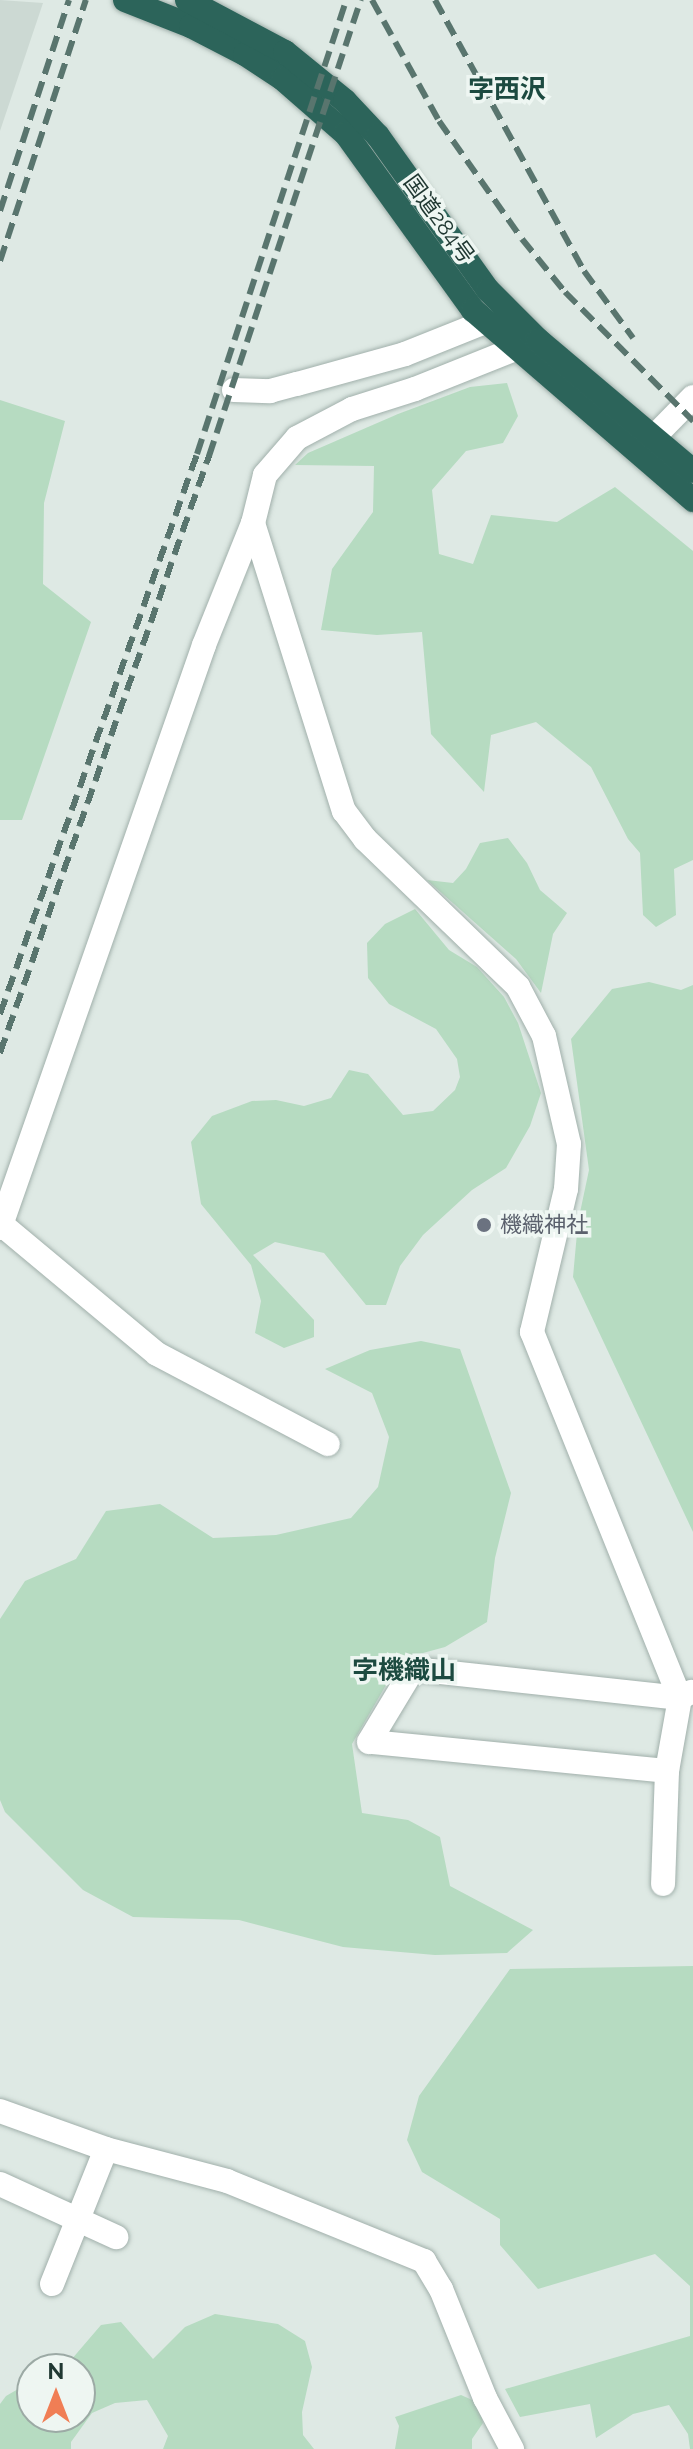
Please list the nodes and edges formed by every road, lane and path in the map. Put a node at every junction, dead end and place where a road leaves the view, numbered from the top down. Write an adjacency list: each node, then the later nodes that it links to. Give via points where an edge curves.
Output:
1 (125, 0): 4 (highway, 国道284号, via 245,54 346,134)
2 (187, 0): 3 (highway, 国道284号, via 285,52 345,101 378,136 488,290)
3 (511, 312): 4 (street); 5 (highway, 国道284号)
4 (485, 322): 6 (highway, 国道284号); 7 (street, via 405,354 297,384 270,391)
5 (538, 340): 6 (street); 9 (highway, 国道284号)
6 (515, 349): 9 (highway, 国道284号); 12 (street, via 352,409 297,438 265,475)
7 (234, 390)
8 (693, 397): 9 (street)
9 (646, 445): 10 (highway, 国道284号); 11 (highway, 国道284号)
10 (693, 471)
11 (693, 500)
12 (253, 523): 13 (street, via 204,645); 15 (street, via 344,811 365,839 518,987 544,1036 569,1144 566,1189 532,1332)
13 (1, 1226): 14 (street, via 157,1354)
14 (328, 1444)
15 (686, 1694): 16 (street); 16 (street, via 413,1669 369,1742)
16 (667, 1771): 17 (street)
17 (663, 1884)
18 (0, 2111): 19 (street)
19 (106, 2149): 21 (street); 24 (street, via 227,2181 424,2261)
20 (0, 2184): 21 (street)
21 (79, 2222): 22 (street); 23 (street)
22 (116, 2237)
23 (52, 2284)
24 (512, 2449)

